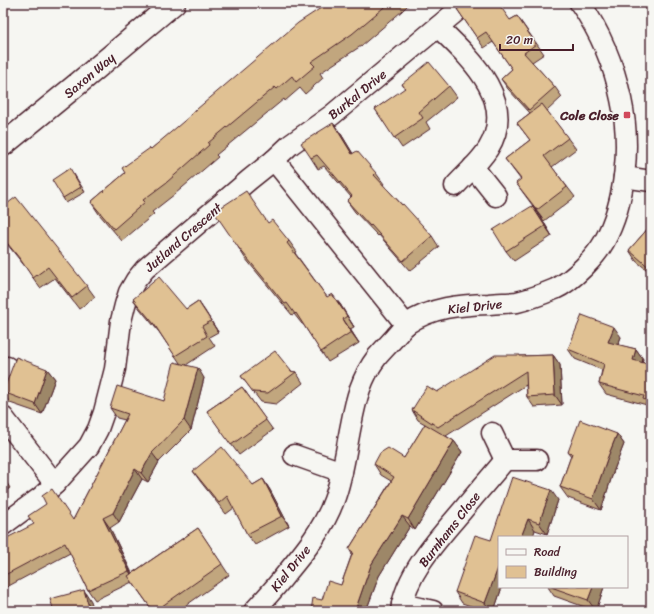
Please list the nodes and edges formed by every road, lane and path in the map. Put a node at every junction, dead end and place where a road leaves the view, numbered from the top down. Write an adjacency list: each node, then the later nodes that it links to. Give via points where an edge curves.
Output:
1 (174, 3): 5 (street, Saxon Way)
2 (580, 3): 8 (street, Kiel Drive, via 605,48 622,100 626,151)
3 (458, 10): 4 (street, Burkal Drive)
4 (438, 27): 6 (street, Burkal Drive); 7 (street, via 470,59 485,80 497,106 495,135 488,150)
5 (3, 145)
6 (274, 160): 12 (street); 19 (street, Jutland Crescent, via 145,269 136,280 129,292 121,321 115,369 98,429 89,446)
7 (473, 167): 10 (street); 11 (street)
8 (624, 178): 9 (street); 12 (street, Kiel Drive, via 619,204 604,244 576,276 536,297 516,302 447,307)
9 (651, 181)
10 (455, 186)
11 (496, 196)
12 (406, 325): 18 (street, Kiel Drive, via 377,356 359,389)
13 (3, 417): 19 (street)
14 (492, 433): 16 (street)
15 (294, 455): 18 (street)
16 (505, 460): 17 (street); 21 (street, Burnhams Close, via 422,561 408,586)
17 (537, 460)
18 (342, 472): 22 (street, Kiel Drive, via 334,500 315,538)
19 (55, 484): 20 (street, Jutland Crescent)
20 (3, 525)
21 (401, 607): 23 (street, Burnhams Close)
22 (254, 611)
23 (433, 611)

